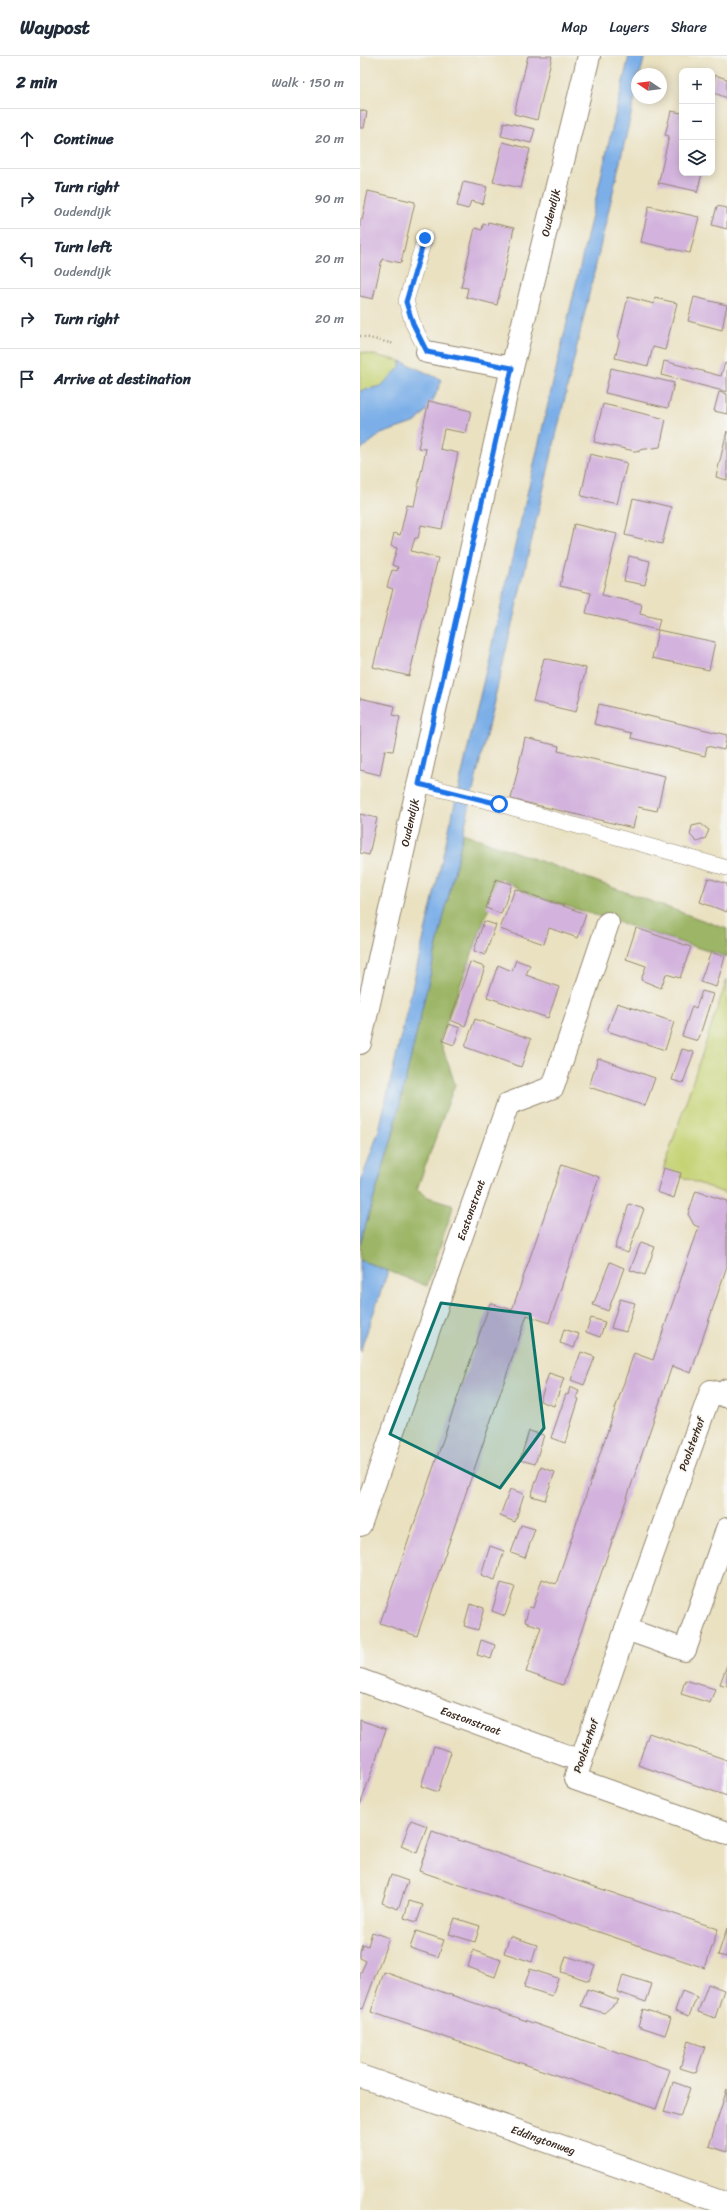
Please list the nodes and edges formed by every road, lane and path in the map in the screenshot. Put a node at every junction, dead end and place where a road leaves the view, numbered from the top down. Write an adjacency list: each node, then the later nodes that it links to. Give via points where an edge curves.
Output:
1 (589, 56): 4 (street, Oudendijk)
2 (425, 238): 3 (lane, via 406,302 413,324)
3 (427, 352): 4 (street)
4 (512, 368): 5 (street, Oudendijk)
5 (419, 784): 6 (lane, via 449,790); 8 (street, Oudendijk)
6 (727, 868)
7 (608, 923): 10 (street, Eastonstraat, via 553,1087 508,1104)
8 (360, 1043)
9 (727, 1390): 12 (street, Poolsterhof, via 725,1396 711,1391)
10 (360, 1525)
11 (727, 1529): 12 (street, via 685,1650)
12 (626, 1629): 14 (street, Poolsterhof)
13 (360, 1680): 14 (street, Eastonstraat)
14 (581, 1761): 15 (street, Poolsterhof, via 575,1779)
15 (727, 1833)
16 (360, 2076): 17 (street, Eddingtonweg)
17 (727, 2204)

